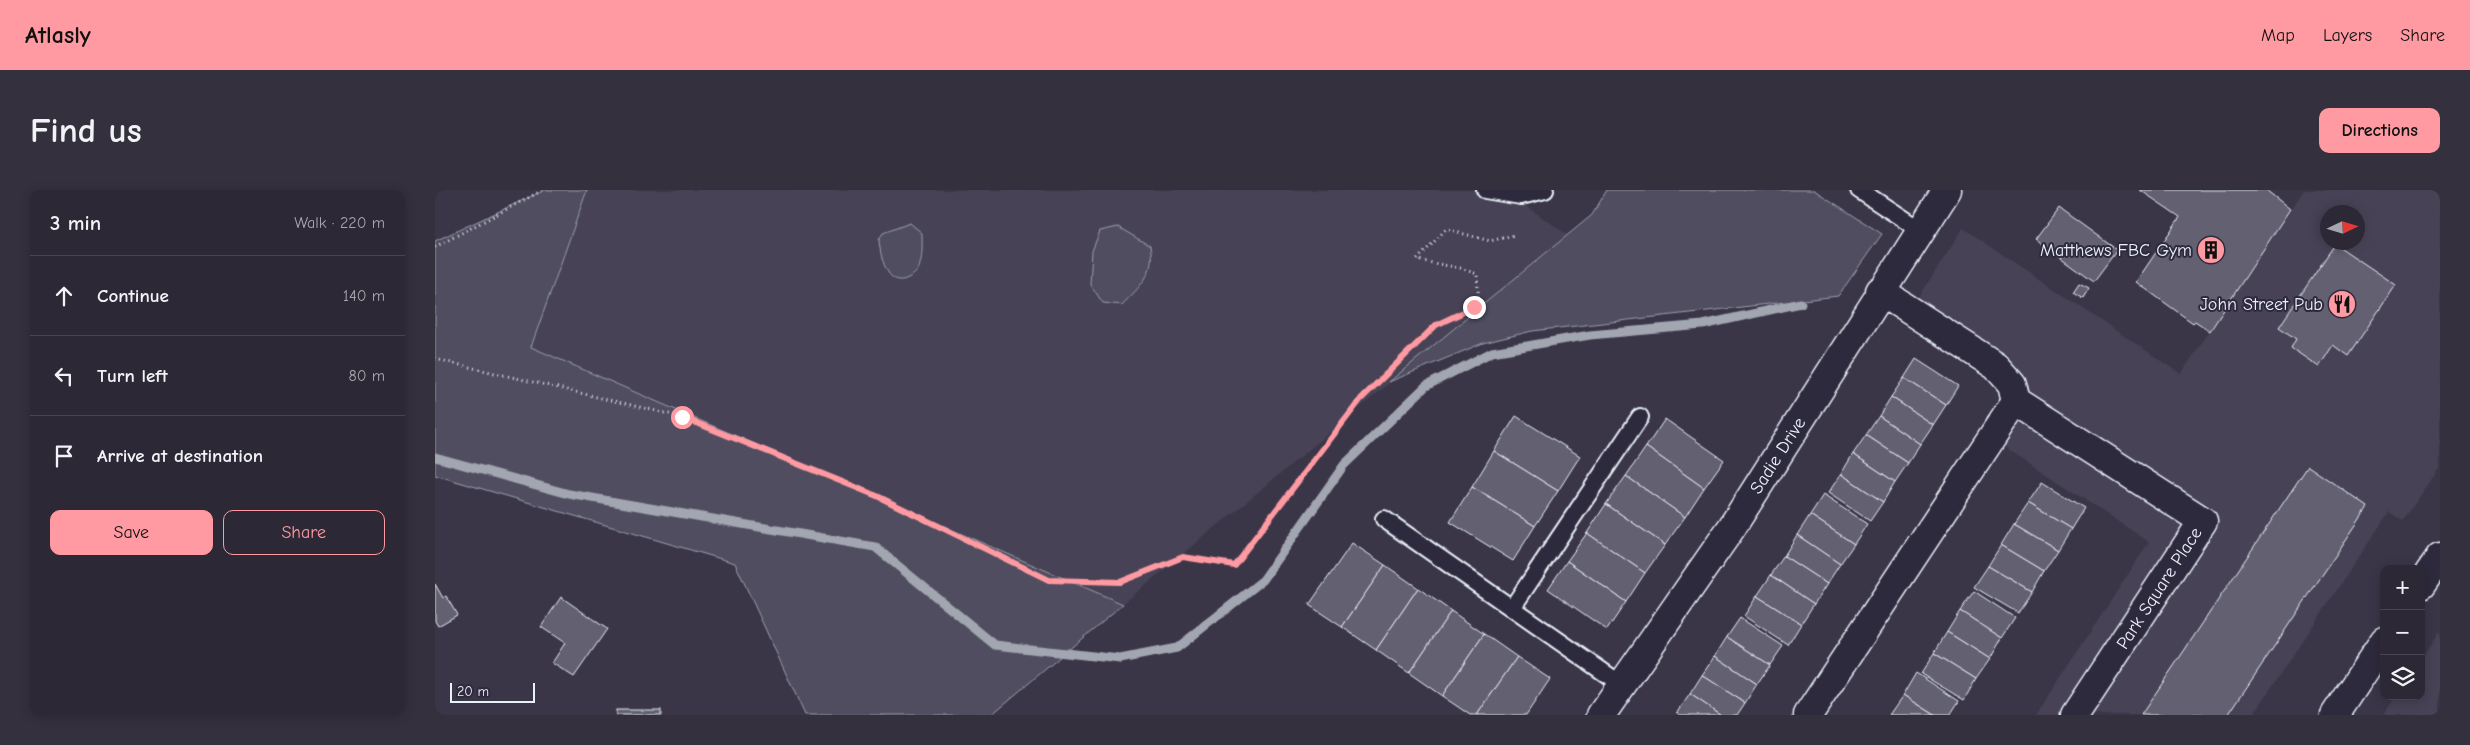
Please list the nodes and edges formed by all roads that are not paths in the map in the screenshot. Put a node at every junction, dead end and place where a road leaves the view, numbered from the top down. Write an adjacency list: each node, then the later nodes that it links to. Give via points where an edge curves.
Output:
1 (1485, 190): 2 (lane, via 1521,196)
2 (1545, 190)
3 (1859, 190): 5 (lane)
4 (1947, 190): 5 (street, Sadie Drive)
5 (1920, 230): 6 (street, Sadie Drive)
6 (1880, 291): 7 (street, via 1996,366 2012,384); 14 (street, Sadie Drive, via 1732,527)
7 (2016, 401): 16 (street); 17 (street, Park Square Place, via 2203,521)
8 (1640, 417): 12 (lane)
9 (1384, 519): 12 (lane)
10 (2440, 557): 11 (street)
11 (2425, 579)
12 (1512, 608): 14 (lane)
13 (2380, 647): 18 (street)
14 (1622, 685): 15 (street, Sadie Drive)
15 (1601, 715)
16 (1808, 715)
17 (2075, 715)
18 (2335, 715)

